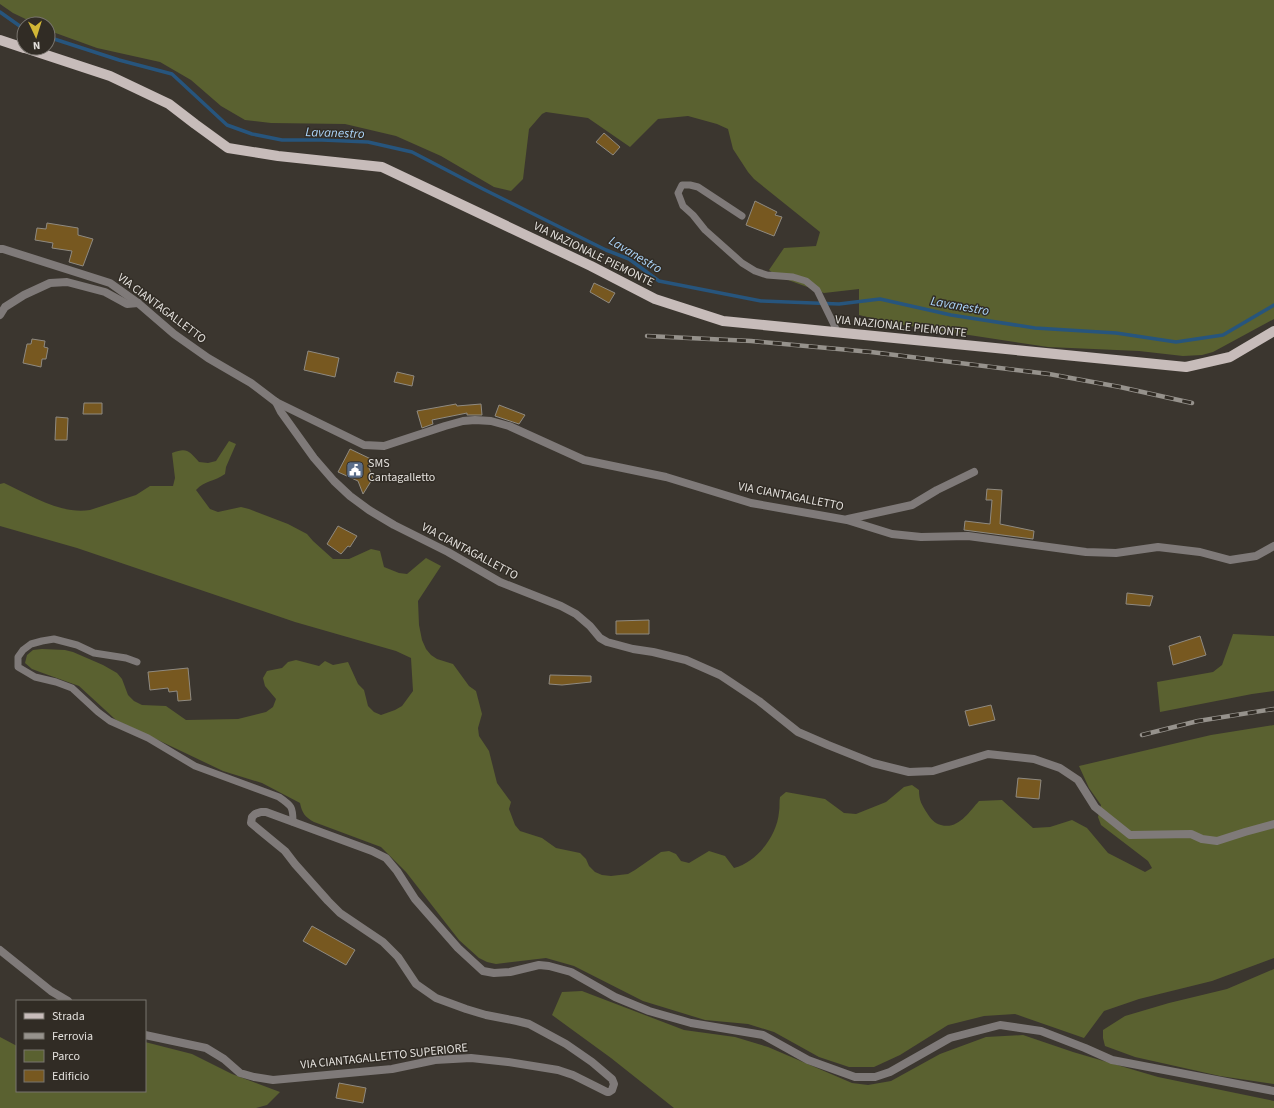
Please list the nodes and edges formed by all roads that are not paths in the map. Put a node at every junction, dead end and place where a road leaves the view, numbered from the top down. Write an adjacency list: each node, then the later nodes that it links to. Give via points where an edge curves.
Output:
1 (0, 40): 2 (main road, VIA NAZIONALE PIEMONTE)
2 (16, 45)
3 (49, 56): 9 (main road, VIA NAZIONALE PIEMONTE, via 110,76 169,104 228,148 382,167 655,299 723,321)
4 (742, 216): 9 (lane, via 698,187 682,185 678,193 683,206 742,263 755,271 793,277 812,285 817,290)
5 (0, 249): 6 (street, VIA CIANTAGALLETTO, via 110,283)
6 (138, 303): 7 (street, via 127,304 105,292 67,282 50,282 5,306); 10 (street, VIA CIANTAGALLETTO, via 174,334)
7 (0, 315)
8 (1274, 331): 9 (main road, VIA NAZIONALE PIEMONTE, via 1230,356 1186,367)
9 (838, 333)
10 (276, 402): 12 (street, VIA CIANTAGALLETTO, via 364,445 373,446 395,443 444,426 475,420 491,421 509,426 584,460 666,477 751,503); 16 (street, VIA CIANTAGALLETTO, via 314,458 334,481 369,510 500,582 576,614 606,642 686,660 720,676 759,701 798,732 834,748 873,763 909,772 933,771 988,754 1034,759 1060,768 1078,780 1095,807 1130,835 1191,834 1217,841)
11 (974, 472): 12 (street, VIA CIANTAGALLETTO, via 912,505)
12 (847, 520): 13 (street, VIA CIANTAGALLETTO, via 892,534 921,537 968,536 1086,552 1116,553 1158,547 1200,552 1230,560 1256,556)
13 (1274, 546)
14 (137, 662): 15 (lane, via 94,653 54,639 31,644 23,650 18,657 18,667 35,677 72,688 110,721 148,738 195,766 279,797 290,804)
15 (293, 822): 19 (street, VIA CIANTAGALLETTO SUPERIORE, via 261,812 255,814 251,820 258,830 285,851 340,913 383,942 398,957 416,984 436,998 480,1013 529,1024 560,1041 610,1076 614,1084 612,1090 607,1092 558,1070 471,1058 273,1080 240,1073 206,1048); 20 (street, VIA CIANTAGALLETTO SUPERIORE, via 386,858 434,922 483,971 502,973 549,966 571,972 615,997 649,1011 691,1024 762,1035 808,1060 855,1077 875,1077 890,1072 950,1038 1000,1025 1041,1031 1112,1060)
16 (1274, 824)
17 (0, 950): 18 (street, via 51,992)
18 (66, 1000)
19 (146, 1035)
20 (1274, 1091)

